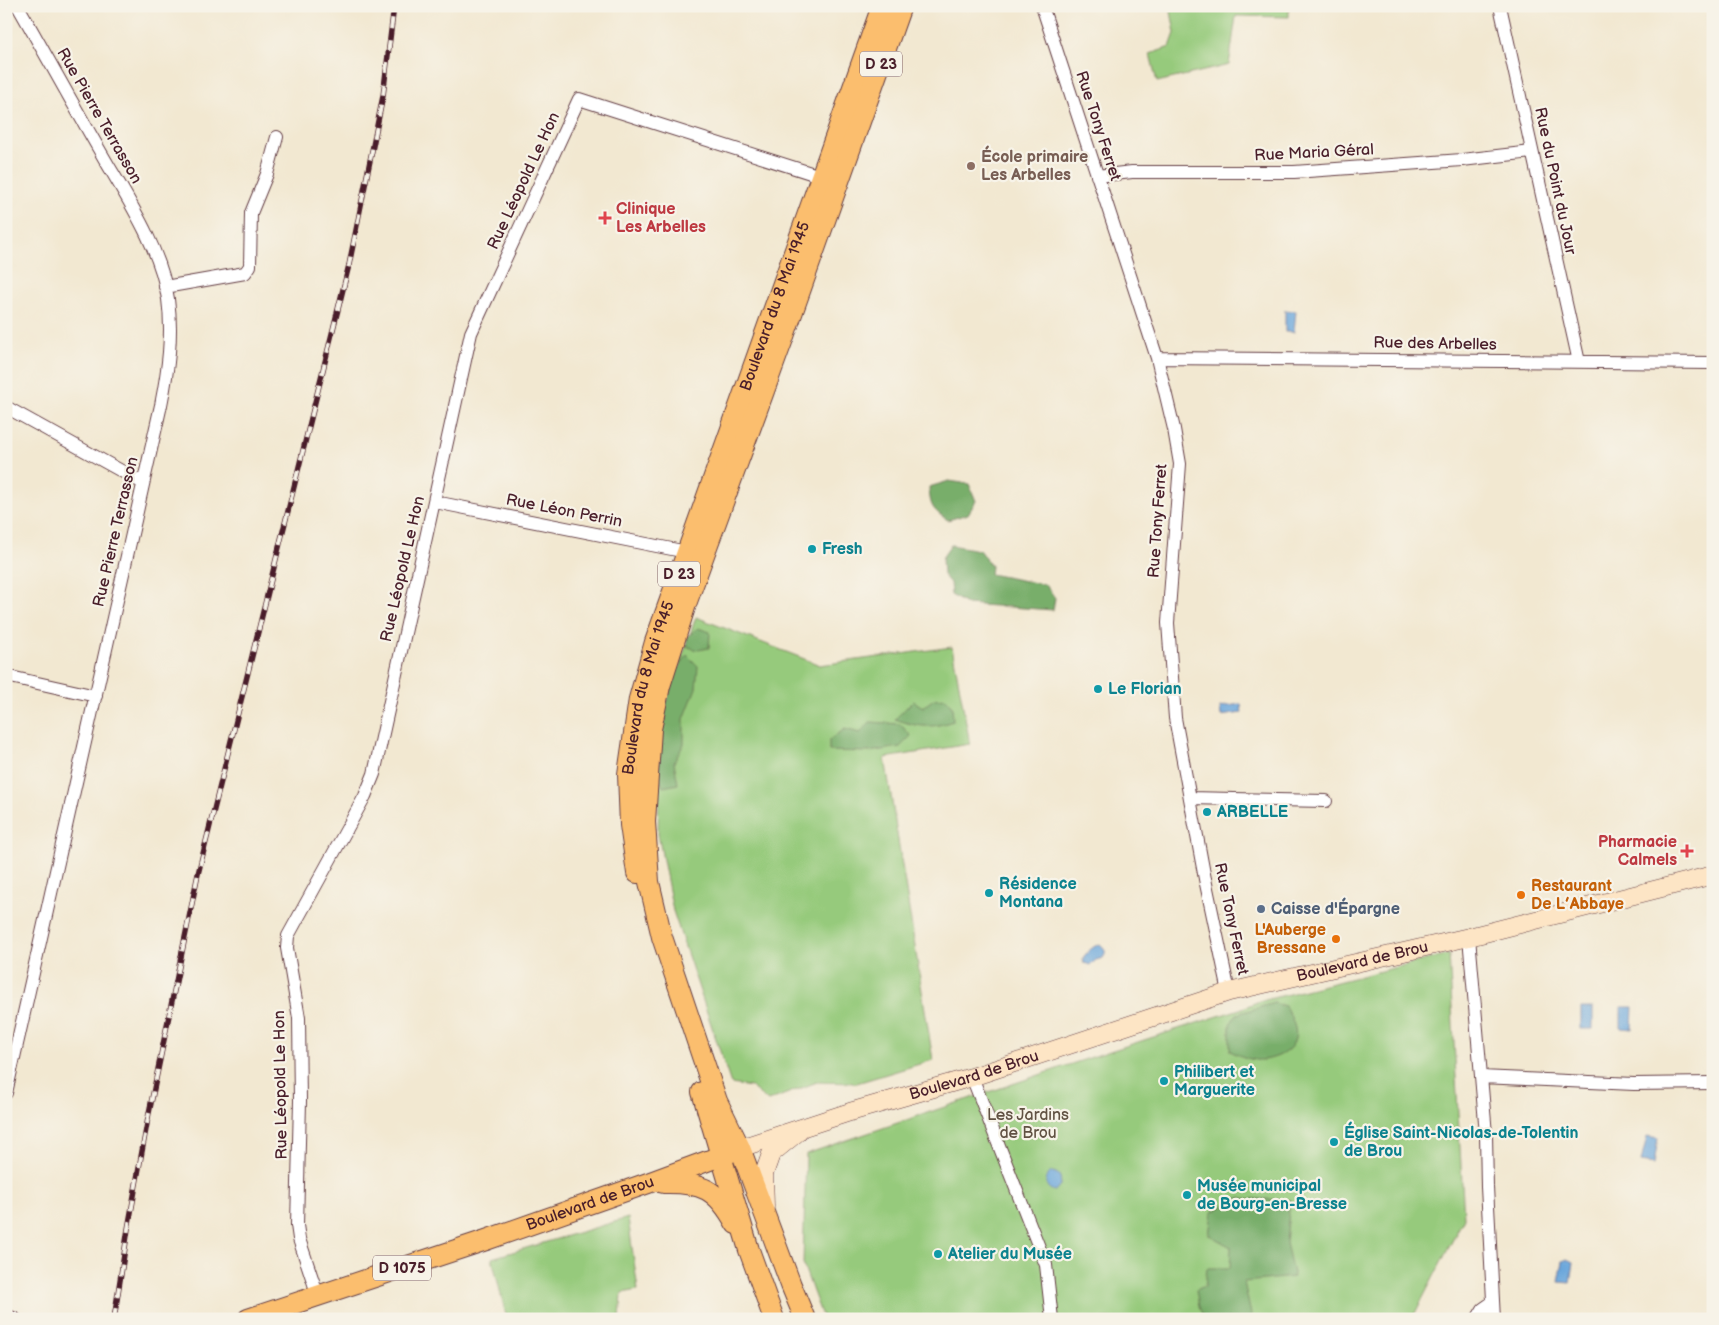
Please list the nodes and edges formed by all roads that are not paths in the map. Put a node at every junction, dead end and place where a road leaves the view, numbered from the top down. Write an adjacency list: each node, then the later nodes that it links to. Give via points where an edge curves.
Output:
1 (18, 6): 10 (street, Rue Pierre Terrasson, via 134,210 159,262)
2 (882, 6): 8 (main road, Boulevard du 8 Mai 1945 / D 23)
3 (901, 6): 30 (main road, Boulevard du 8 Mai 1945 / D 23, via 788,339 673,643 651,729 645,822 650,882 662,937 717,1101)
4 (1042, 6): 9 (street, Rue Tony Ferret)
5 (1500, 6): 7 (street, Rue du Point du Jour)
6 (277, 137): 10 (street, via 267,174 251,213 250,266 245,273)
7 (1532, 152): 9 (street, Rue Maria Géral, via 1294,172 1132,172); 12 (street, Rue du Point du Jour)
8 (820, 176): 16 (street, Rue Léopold Le Hon, via 579,99 471,333); 17 (main road, Boulevard du 8 Mai 1945 / D 23)
9 (1098, 176): 11 (street, Rue Tony Ferret)
10 (165, 287): 15 (street, Rue Pierre Terrasson, via 171,337 168,370)
11 (1157, 358): 12 (street, Rue des Arbelles); 20 (street, Rue Tony Ferret, via 1180,464 1168,623 1175,718)
12 (1579, 362): 13 (street, Rue des Arbelles)
13 (1713, 363)
14 (6, 407): 15 (street)
15 (143, 483): 19 (street, Rue Pierre Terrasson)
16 (435, 502): 17 (street, Rue Léon Perrin); 35 (street, Rue Léopold Le Hon, via 374,774 287,942 299,1018 297,1225)
17 (687, 552): 31 (main road, Boulevard du 8 Mai 1945 / D 23, via 639,699 628,774 630,825 640,893)
18 (6, 676): 19 (street)
19 (96, 696): 28 (street, Rue Pierre Terrasson)
20 (1190, 798): 21 (street); 24 (street, Rue Tony Ferret)
21 (1326, 801)
22 (1713, 875): 23 (main road, Boulevard de Brou)
23 (1470, 937): 24 (main road, Boulevard de Brou); 26 (street)
24 (1229, 992): 25 (main road, Boulevard de Brou)
25 (972, 1077): 29 (main road, Boulevard de Brou); 42 (street, via 1046,1265)
26 (1481, 1077): 27 (street, via 1634,1084); 36 (street)
27 (1713, 1083)
28 (6, 1093)
29 (807, 1125): 30 (main road, Boulevard de Brou); 33 (main road, via 771,1154 764,1174)
30 (740, 1148): 31 (main road, Boulevard de Brou / D 1075); 33 (main road, Boulevard du 8 Mai 1945)
31 (722, 1156): 32 (main road, Boulevard de Brou / D 1075); 34 (main road, Boulevard du 8 Mai 1945)
32 (648, 1183): 34 (main road, via 698,1184 713,1193 729,1211); 35 (main road, Boulevard de Brou / D 1075)
33 (766, 1218): 41 (main road, Boulevard du 8 Mai 1945)
34 (749, 1250): 40 (main road)
35 (318, 1296): 39 (main road, Boulevard de Brou / D 1075)
36 (1493, 1302): 43 (street, via 1482,1309); 44 (street)
37 (6, 1315): 38 (street)
38 (15, 1319)
39 (248, 1319)
40 (774, 1319)
41 (805, 1319)
42 (1052, 1319)
43 (1477, 1319)
44 (1494, 1319)

